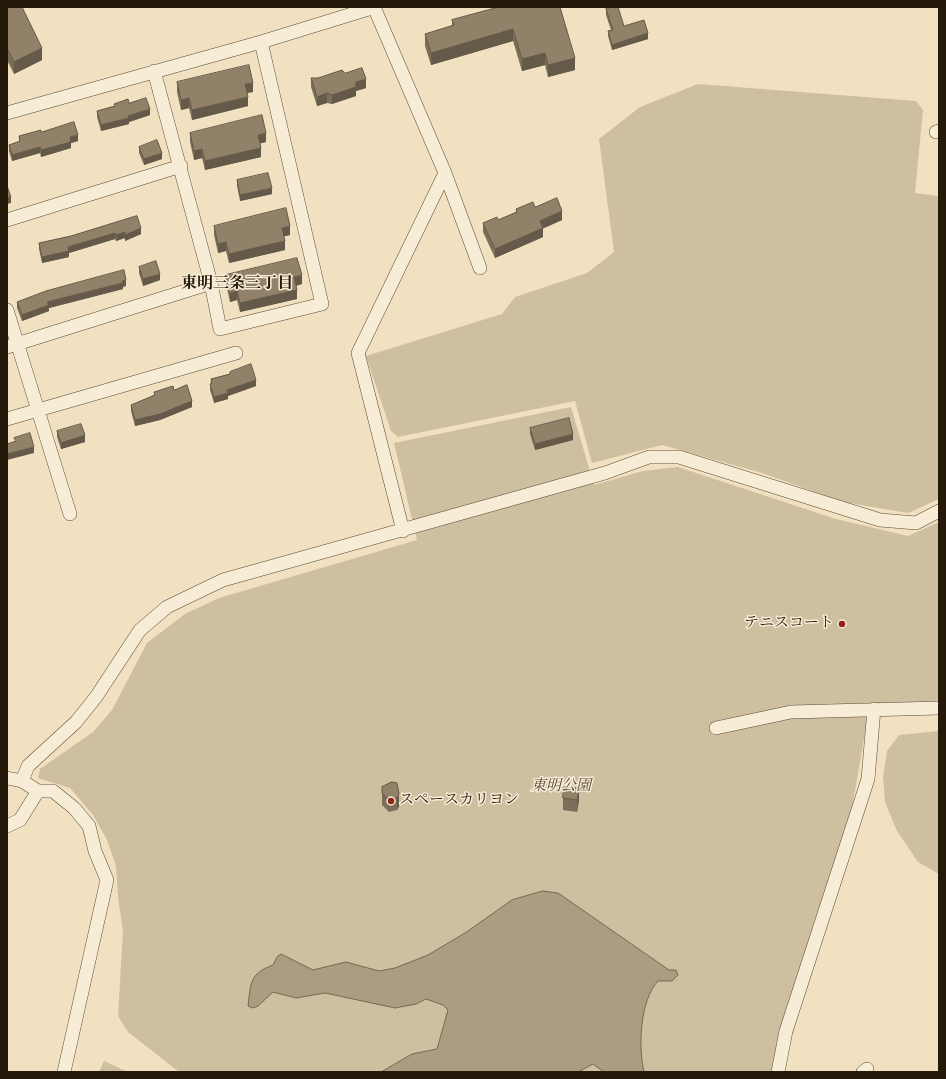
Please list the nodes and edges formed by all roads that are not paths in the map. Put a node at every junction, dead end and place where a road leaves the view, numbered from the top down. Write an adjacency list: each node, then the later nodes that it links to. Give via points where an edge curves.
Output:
1 (374, 7): 2 (street); 6 (street)
2 (261, 42): 3 (street); 9 (street, via 322,304 220,329)
3 (154, 71): 4 (street); 5 (street)
4 (7, 113)
5 (181, 166): 7 (street); 9 (street)
6 (445, 174): 8 (street); 17 (street, via 358,353)
7 (7, 220)
8 (480, 268)
9 (211, 283): 11 (street)
10 (7, 310): 11 (street)
11 (12, 345): 13 (street)
12 (236, 353): 13 (street)
13 (37, 410): 14 (street); 16 (street)
14 (7, 419)
15 (939, 511): 17 (street, via 916,523 880,520 679,457 649,457 605,473)
16 (70, 514)
17 (403, 531): 22 (street, via 223,580 166,608 140,630 96,698 76,722 28,766)
18 (939, 708): 19 (street)
19 (874, 710): 20 (street, via 791,712); 26 (street, via 868,779 786,1031)
20 (716, 728)
21 (7, 778): 22 (street)
22 (22, 781): 23 (street)
23 (38, 791): 24 (street, via 20,820); 25 (street, via 53,791 74,808 88,826 95,851 108,880)
24 (7, 826)
25 (64, 1072)
26 (778, 1072)

